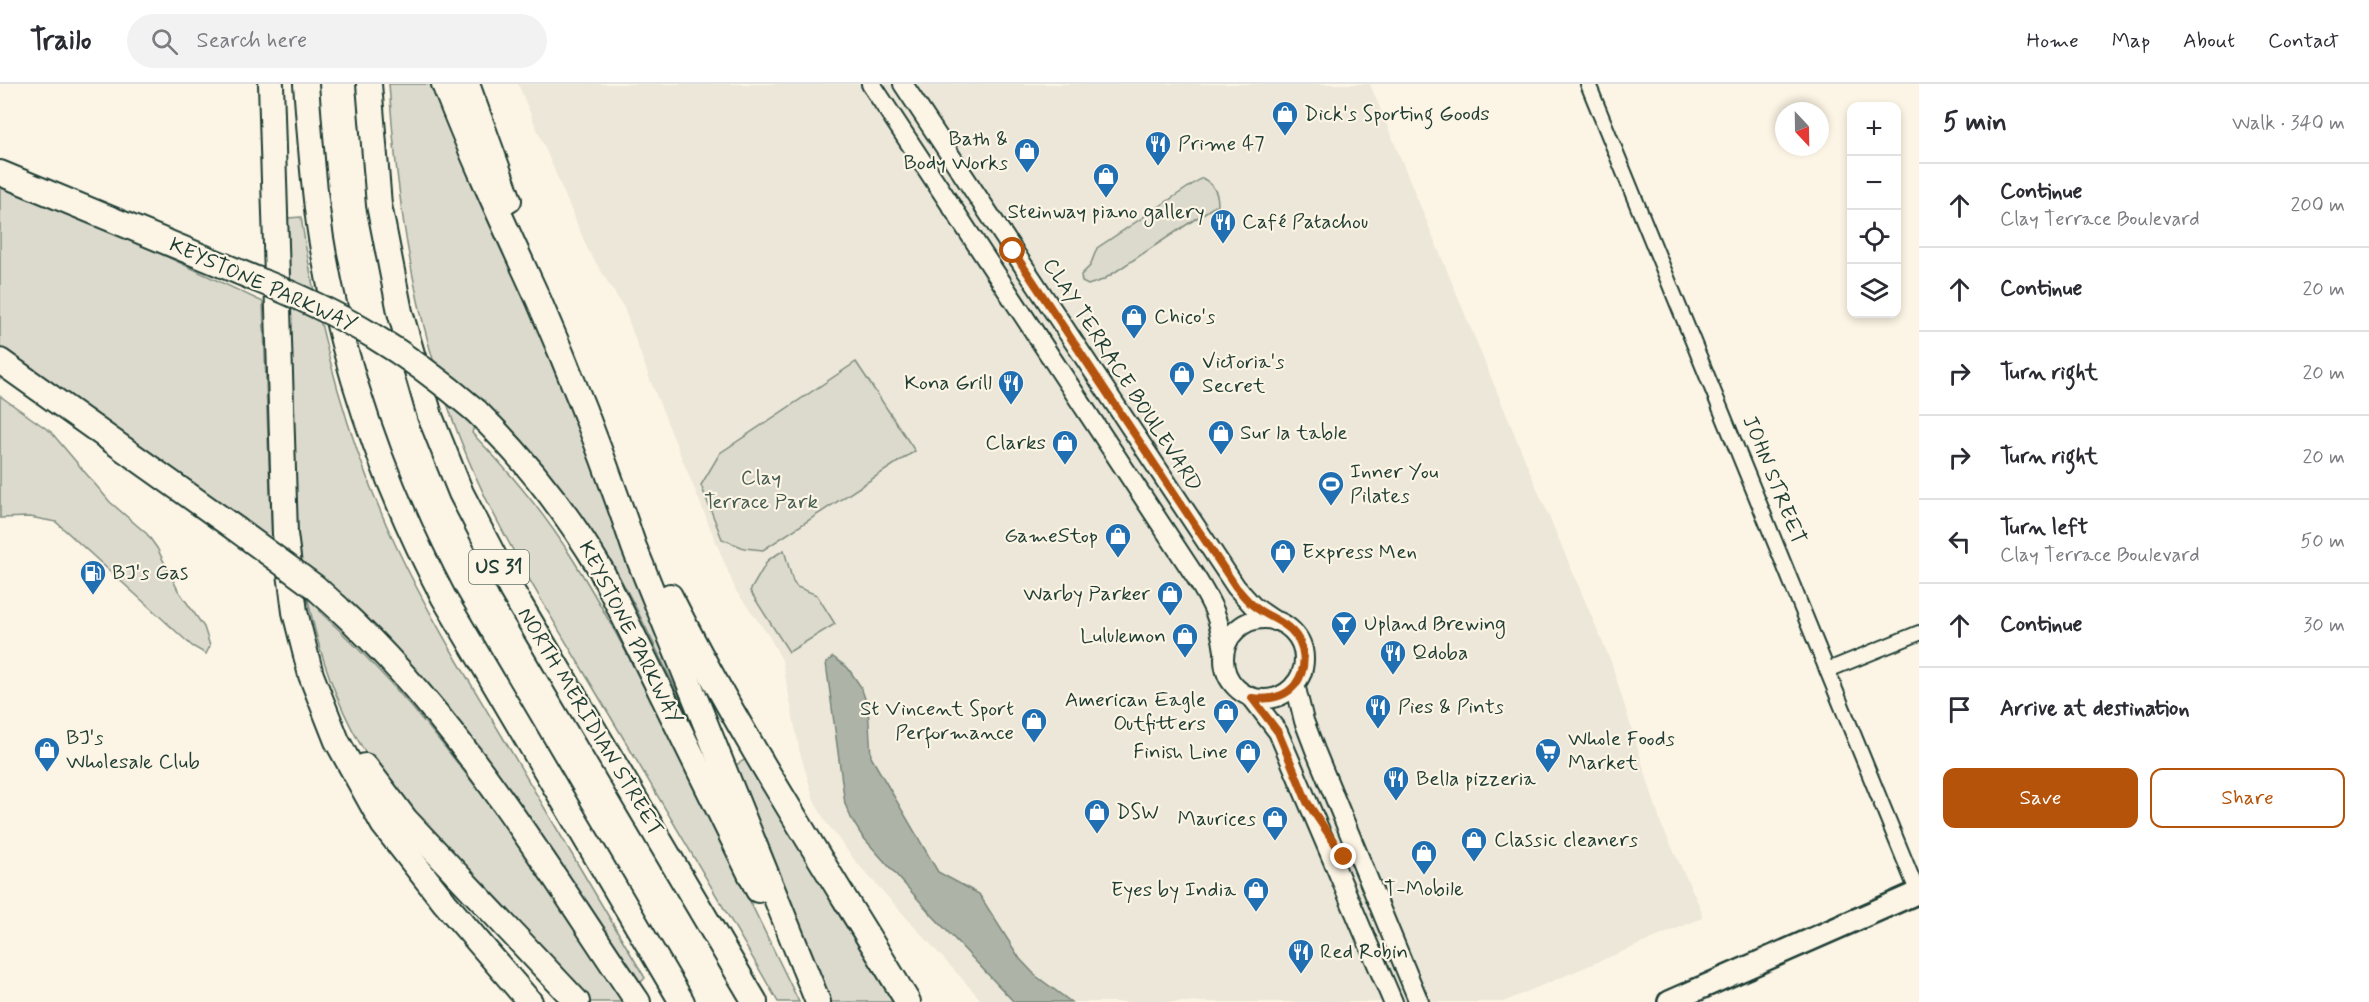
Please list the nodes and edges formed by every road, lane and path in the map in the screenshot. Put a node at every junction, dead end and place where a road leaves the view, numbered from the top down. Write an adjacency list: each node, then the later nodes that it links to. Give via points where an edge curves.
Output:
1 (271, 84): 13 (highway, via 282,484)
2 (306, 84): 26 (highway, US 31, via 321,236 331,289 358,396 386,474 444,598)
3 (369, 84): 27 (highway, NORTH MERIDIAN STREET / US 31, via 380,205 398,301 430,416 457,483 512,591)
4 (444, 84): 10 (highway)
5 (467, 84): 10 (highway, via 510,203)
6 (871, 84): 16 (street, via 1201,585 1220,623)
7 (903, 84): 14 (street, CLAY TERRACE BOULEVARD, via 1229,578 1253,606)
8 (1588, 84): 17 (street, JOHN STREET)
9 (0, 173): 28 (highway, KEYSTONE PARKWAY, bridge, via 334,313 422,367 502,437 541,482 601,570)
10 (539, 303): 12 (highway)
11 (0, 361): 25 (highway, bridge, via 315,587 386,653 461,742)
12 (612, 482): 28 (highway); 29 (highway, via 711,676)
13 (292, 587): 23 (highway, via 311,675 337,741 359,783 409,859); 24 (highway, via 321,680 369,771 405,819)
14 (1275, 621): 16 (street, via 1256,620 1239,627); 18 (street, via 1289,628 1303,650 1303,668)
15 (1919, 633): 17 (street)
16 (1224, 651): 19 (street, via 1229,680)
17 (1828, 670): 21 (street, JOHN STREET)
18 (1295, 684): 19 (street, via 1280,696); 22 (street, via 1315,750)
19 (1252, 698): 20 (street, via 1278,732)
20 (1307, 802): 22 (street, via 1344,857 1371,922); 30 (street)
21 (1919, 893): 32 (main road)
22 (1389, 928): 31 (street)
23 (530, 1002)
24 (577, 1002)
25 (638, 1002)
26 (682, 1002)
27 (755, 1002)
28 (815, 1002)
29 (908, 1002)
30 (1393, 1002)
31 (1419, 1002)
32 (1669, 1002)

